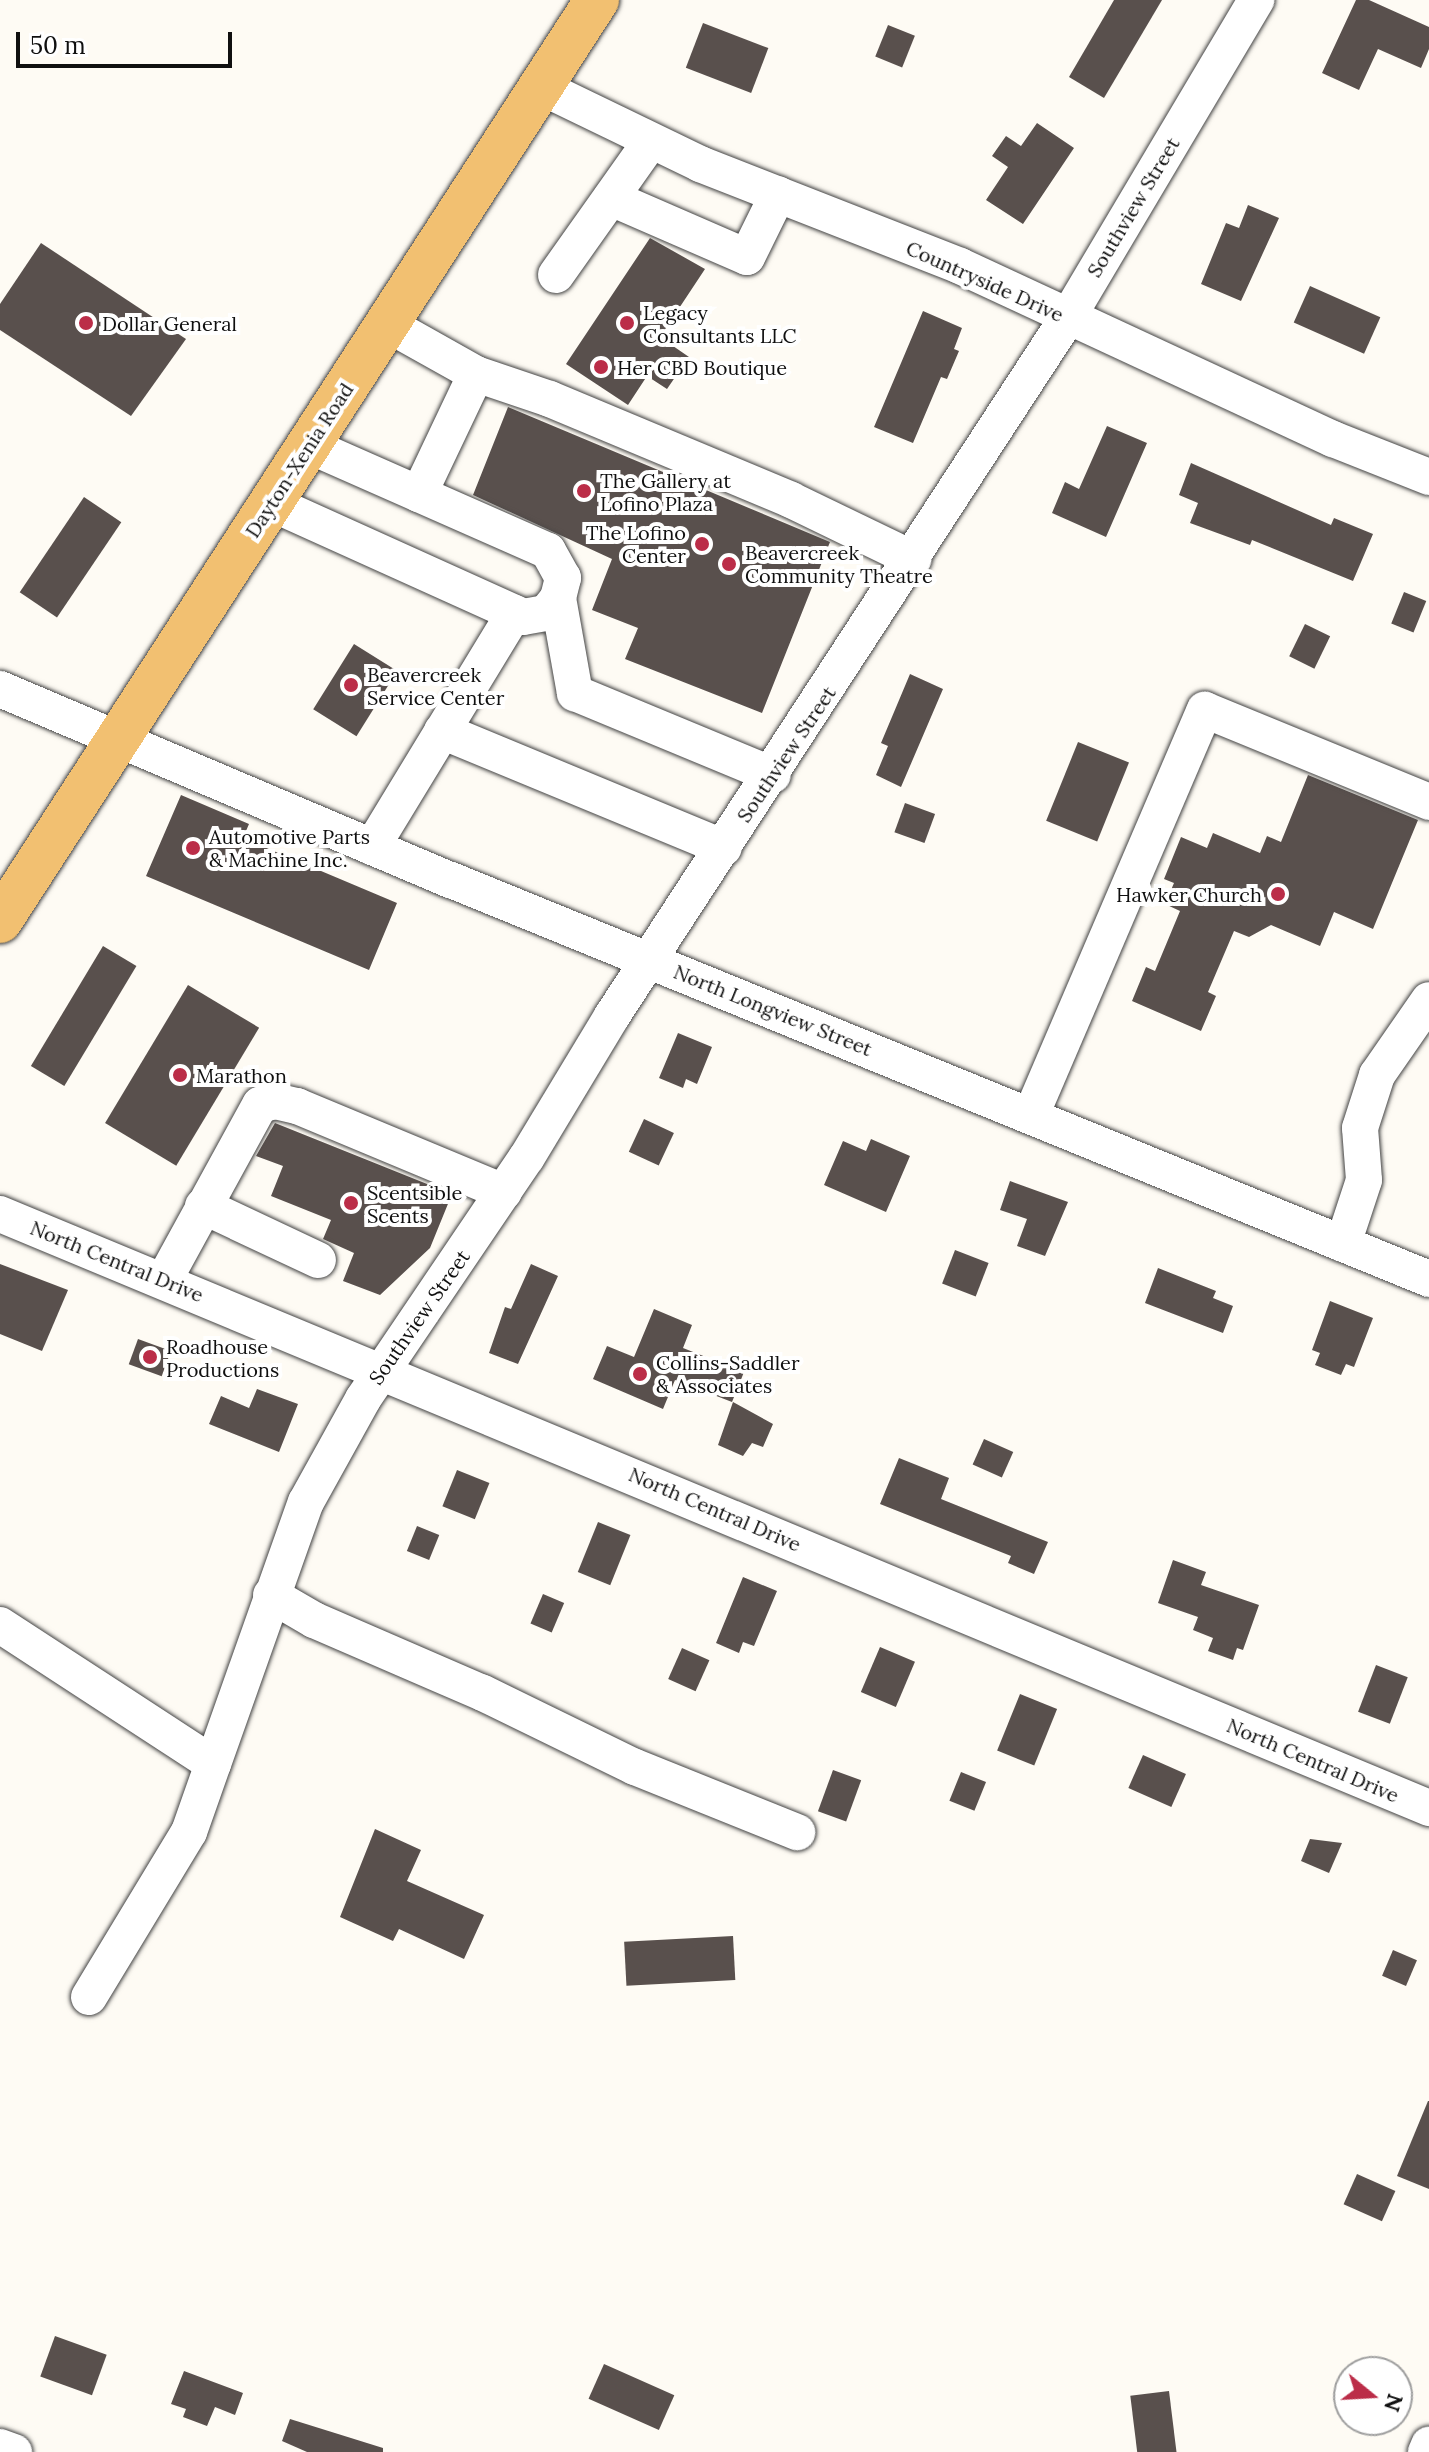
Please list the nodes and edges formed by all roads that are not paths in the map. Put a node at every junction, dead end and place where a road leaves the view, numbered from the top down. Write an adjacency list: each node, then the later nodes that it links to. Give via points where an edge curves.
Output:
1 (597, 0): 3 (main road, Dayton-Xenia Road)
2 (1256, 0): 8 (street, Southview Street)
3 (541, 87): 4 (street, Countryside Drive); 9 (main road, Dayton-Xenia Road)
4 (651, 141): 5 (street, Countryside Drive); 6 (street)
5 (778, 194): 6 (street, via 747,257); 8 (street, Countryside Drive, via 960,266)
6 (611, 198): 7 (street)
7 (556, 275)
8 (1068, 317): 12 (street, Countryside Drive); 15 (street, Southview Street)
9 (387, 324): 10 (street); 11 (main road, Dayton-Xenia Road)
10 (476, 374): 13 (street); 15 (street, via 550,399 791,500)
11 (308, 445): 13 (street); 14 (main road, Dayton-Xenia Road)
12 (1429, 477)
13 (419, 494): 16 (street, via 548,551 563,578)
14 (271, 503): 17 (street); 20 (main road, Dayton-Xenia Road)
15 (913, 559): 21 (street, Southview Street)
16 (558, 598): 17 (street, via 546,613); 21 (street, via 575,693)
17 (514, 613): 19 (street)
18 (0, 689): 20 (street, North Longview Street)
19 (442, 731): 23 (street); 24 (street)
20 (119, 737): 23 (street, North Longview Street); 25 (main road, Dayton-Xenia Road)
21 (773, 775): 24 (street, Southview Street)
22 (1429, 802): 28 (street, via 1205,710)
23 (372, 847): 26 (street, North Longview Street)
24 (724, 848): 26 (street, Southview Street)
25 (0, 921)
26 (650, 959): 28 (street, North Longview Street); 29 (street, Southview Street)
27 (1429, 1000): 32 (street, via 1377,1075 1360,1128 1364,1180)
28 (1031, 1115): 32 (street, North Longview Street)
29 (504, 1192): 30 (street, via 416,1152 275,1101 260,1105 242,1129); 36 (street, Southview Street)
30 (203, 1206): 33 (street); 35 (street)
31 (0, 1214): 35 (street, North Central Drive)
32 (1343, 1244): 34 (street, North Longview Street)
33 (318, 1260)
34 (1429, 1279)
35 (164, 1280): 36 (street, North Central Drive)
36 (383, 1371): 37 (street, Southview Street, via 306,1502); 40 (street, North Central Drive)
37 (271, 1595): 39 (street, Southview Street); 41 (street, via 314,1620 635,1767)
38 (0, 1625): 39 (street)
39 (213, 1764): 42 (street, Southview Street, via 189,1832)
40 (1429, 1808)
41 (797, 1832)
42 (89, 1997)
43 (1429, 2445): 46 (street)
44 (0, 2447): 45 (street)
45 (14, 2452)
46 (1426, 2452)

